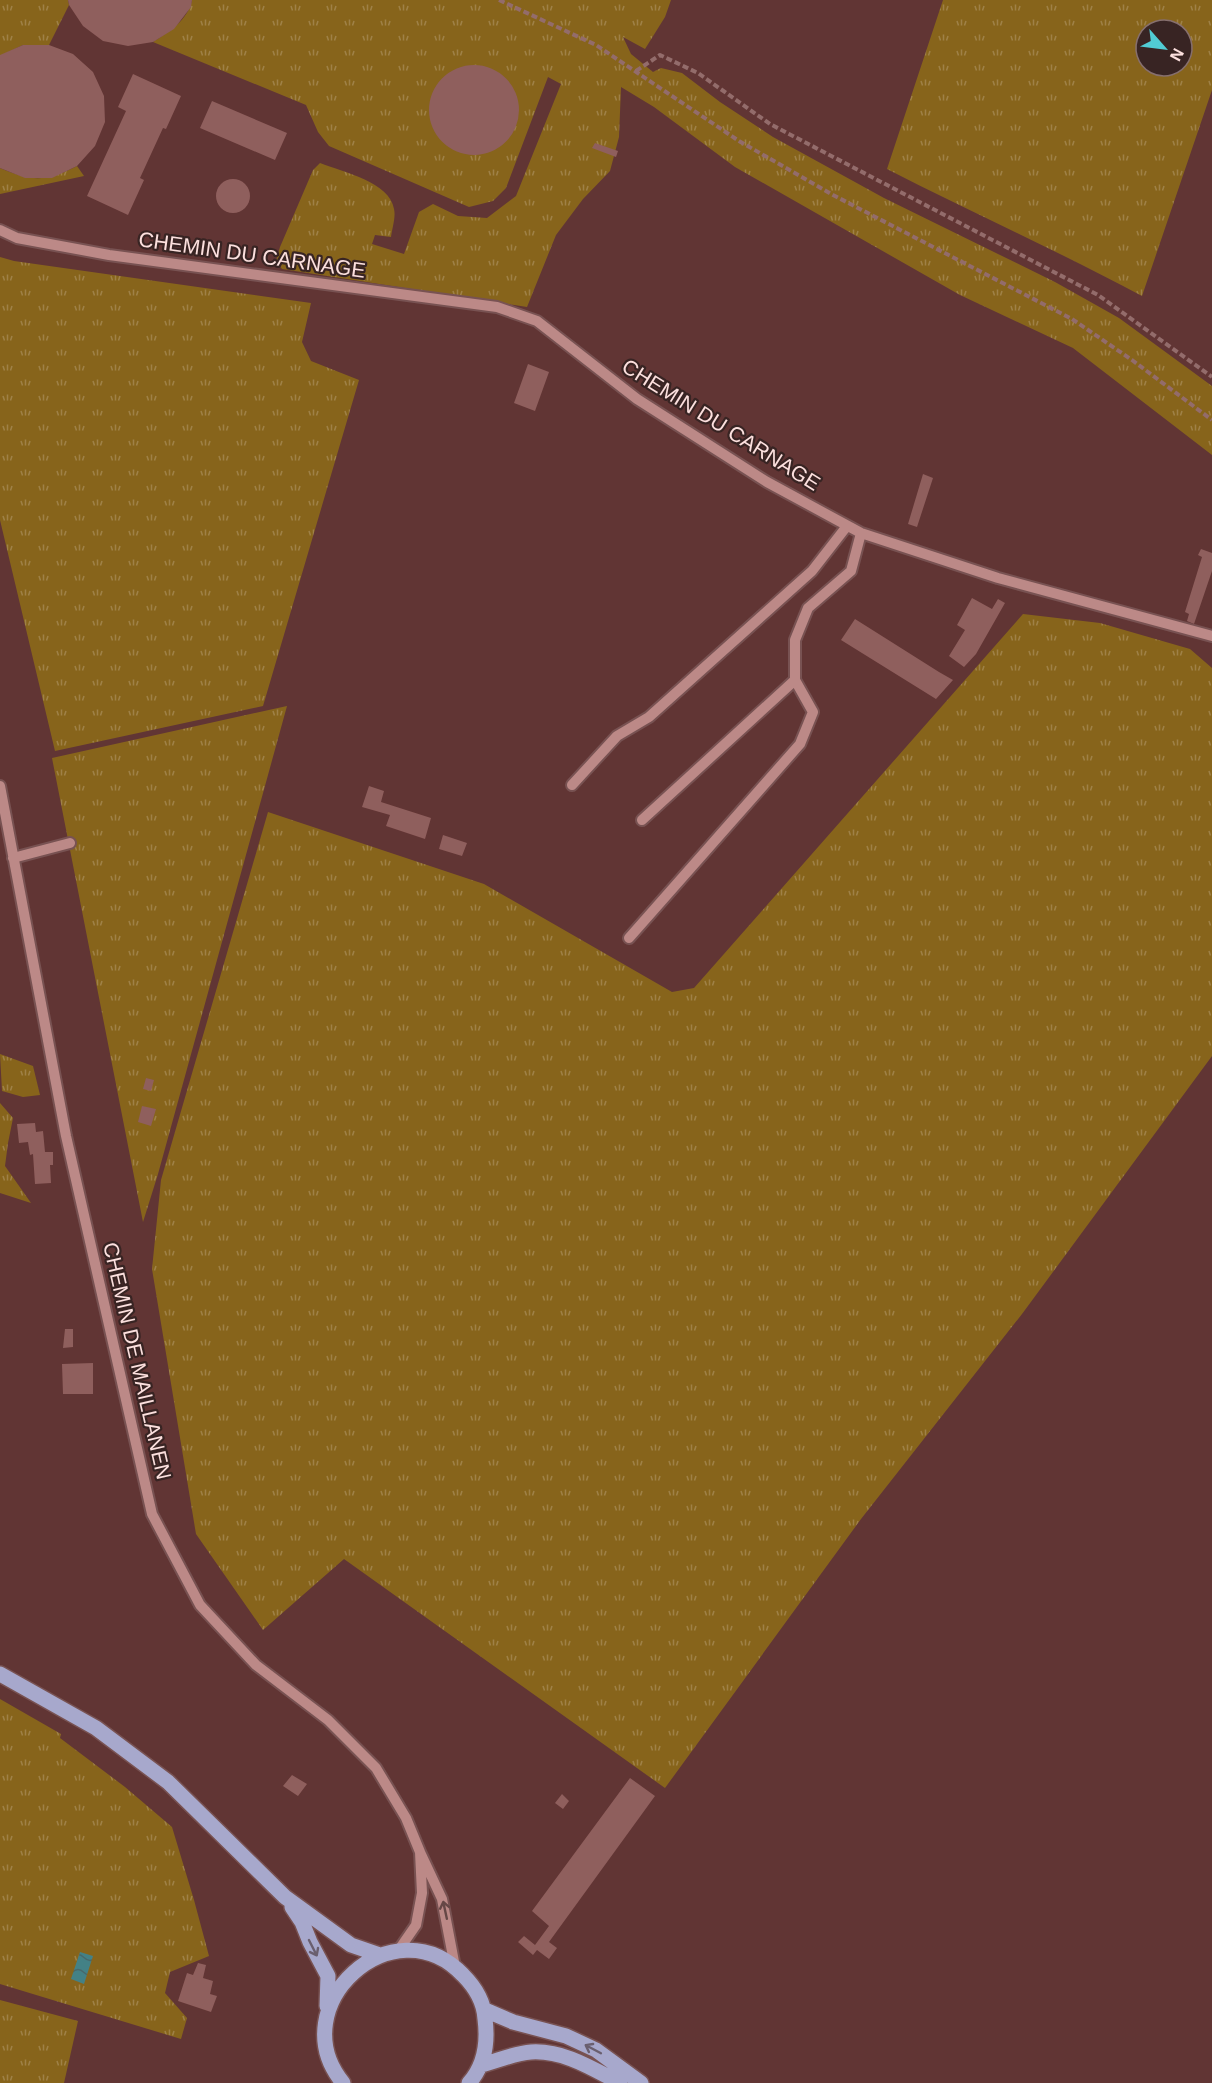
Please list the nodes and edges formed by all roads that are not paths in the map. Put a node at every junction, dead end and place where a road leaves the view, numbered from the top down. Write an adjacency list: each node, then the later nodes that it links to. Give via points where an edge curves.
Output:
1 (0, 230): 2 (street, CHEMIN DU CARNAGE, via 17,238 109,255 498,307 537,321 637,399 767,482)
2 (847, 526): 3 (street, CHEMIN DU CARNAGE); 6 (street, via 812,571 649,717 617,736)
3 (861, 533): 4 (street, CHEMIN DU CARNAGE, via 998,578); 5 (street, via 851,571 808,608 795,640)
4 (1212, 636)
5 (795, 681): 8 (street); 11 (street, via 813,712 800,744)
6 (572, 785)
7 (0, 786): 10 (street, CHEMIN DE MAILLANEN)
8 (642, 820)
9 (70, 843): 10 (street)
10 (14, 858): 13 (street, CHEMIN DE MAILLANEN, via 66,1136 152,1514 200,1605 256,1665 328,1720 376,1768 406,1818)
11 (629, 939)
12 (0, 1674): 14 (main road, via 96,1728 168,1782)
13 (420, 1852): 15 (street, via 422,1893 416,1925); 17 (street, CHEMIN DE MAILLANEN, one-way to 13, via 442,1899)
14 (285, 1898): 16 (main road, via 351,1945); 19 (main road, one-way to 19, via 302,1922 328,1976)
15 (398, 1951): 16 (main road); 17 (main road, via 438,1957)
16 (380, 1955): 19 (main road, via 360,1965 344,1980 332,1999)
17 (455, 1967): 18 (main road, via 474,1986)
18 (485, 2010): 20 (main road, via 487,2038); 24 (main road, one-way to 18, via 596,2050 566,2036)
19 (326, 2020): 22 (main road, via 331,2062)
20 (481, 2065): 21 (main road); 23 (main road, via 531,2052 558,2055 581,2062)
21 (471, 2082)
22 (343, 2083)
23 (620, 2083)
24 (641, 2083)

